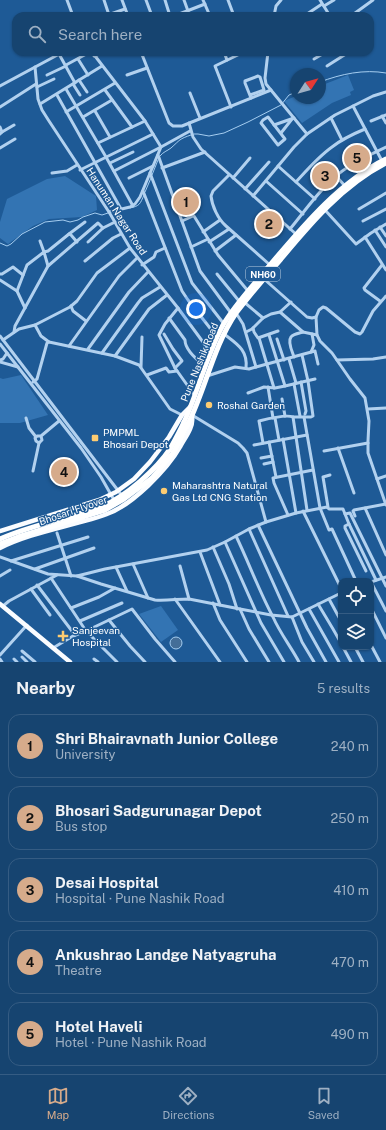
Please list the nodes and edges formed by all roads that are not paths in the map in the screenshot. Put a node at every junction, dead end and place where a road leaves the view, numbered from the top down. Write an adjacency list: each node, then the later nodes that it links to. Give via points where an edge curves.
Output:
1 (67, 0): 17 (street)
2 (104, 0): 18 (street)
3 (122, 0): 15 (street)
4 (146, 0): 21 (street)
5 (165, 0): 22 (street)
6 (184, 0): 16 (street)
7 (203, 0): 13 (street)
8 (228, 0): 25 (street)
9 (281, 0): 26 (street)
10 (320, 0): 14 (street)
11 (334, 0): 14 (street)
12 (374, 0): 29 (street)
13 (205, 4): 16 (street); 24 (street)
14 (323, 5): 27 (street); 28 (street)
15 (125, 9): 19 (street); 20 (street)
16 (188, 10): 23 (street)
17 (72, 12)
18 (106, 12)
19 (116, 12)
20 (126, 12)
21 (150, 12)
22 (169, 12)
23 (183, 12)
24 (208, 12)
25 (232, 12)
26 (275, 12)
27 (311, 12)
28 (327, 12)
29 (357, 12)
30 (55, 56): 46 (street)
31 (62, 56): 43 (street)
32 (82, 56): 40 (street)
33 (94, 56): 44 (street)
34 (142, 56): 47 (street)
35 (226, 56): 42 (street)
36 (236, 56): 42 (street)
37 (268, 56): 59 (street, via 265,78)
38 (319, 56): 41 (street)
39 (343, 56): 45 (street)
40 (78, 58): 43 (street); 49 (street)
41 (314, 59)
42 (227, 60): 71 (street, via 215,67)
43 (66, 65): 48 (street); 54 (street)
44 (102, 66): 49 (street); 53 (street)
45 (327, 66)
46 (35, 67): 55 (street); 56 (street, Hanuman Nagar Road)
47 (147, 68): 50 (street); 81 (street, via 169,123 177,127)
48 (47, 75)
49 (88, 75): 52 (street)
50 (126, 75)
51 (54, 79): 56 (street)
52 (79, 80): 54 (street); 60 (street)
53 (115, 83): 58 (street); 79 (street)
54 (74, 84): 57 (street); 64 (street)
55 (0, 86)
56 (36, 86): 67 (street, Hanuman Nagar Road); 70 (street)
57 (66, 89): 63 (street); 68 (street)
58 (104, 90): 66 (street); 68 (street)
59 (271, 90): 65 (street); 78 (street)
60 (87, 92)
61 (386, 92): 69 (street)
62 (190, 93): 76 (street)
63 (57, 95): 67 (street); 73 (street)
64 (80, 95)
65 (250, 97): 65 (street, via 264,90 258,76 246,81); 71 (street)
66 (112, 100): 72 (street); 86 (street)
67 (40, 104): 110 (street, Hanuman Nagar Road)
68 (76, 106): 73 (street); 75 (street)
69 (353, 106): 77 (street); 87 (street)
70 (0, 107)
71 (231, 107): 76 (street)
72 (95, 111): 75 (street); 93 (street)
73 (66, 112): 106 (street)
74 (384, 115): 80 (street); 82 (street)
75 (83, 117): 96 (street)
76 (200, 118): 81 (street)
77 (331, 118): 92 (street); 95 (street)
78 (293, 119): 84 (street); 89 (street); 92 (street)
79 (145, 121): 86 (street); 90 (street)
80 (371, 121)
81 (188, 123): 91 (street)
82 (386, 123)
83 (14, 125): 88 (street)
84 (274, 125): 89 (street); 89 (street, via 268,117 261,123 278,145 285,139)
85 (0, 127): 88 (street)
86 (132, 127): 93 (street)
87 (365, 129): 95 (street); 100 (street)
88 (1, 133)
89 (281, 133)
90 (153, 134): 99 (street); 104 (street)
91 (192, 134): 99 (street); 102 (street)
92 (307, 134): 112 (street)
93 (110, 137): 96 (street)
94 (14, 139): 98 (street)
95 (342, 140): 123 (street, via 324,152)
96 (98, 143): 104 (street)
97 (386, 147): 100 (street)
98 (0, 148)
99 (161, 148): 103 (street); 115 (street)
100 (377, 151): 108 (street); 119 (street)
101 (133, 152): 109 (street)
102 (204, 152): 113 (street); 118 (street)
103 (158, 155): 111 (street); 113 (street)
104 (106, 157): 106 (street); 109 (street)
105 (250, 158): 121 (street)
106 (94, 162): 114 (street); 131 (street)
107 (269, 162): 125 (street)
108 (385, 162): 124 (highway, Pune Nashik Road / NH60, via 360,174); 134 (highway, Pune Nashik Road / NH60, via 356,181)
109 (110, 163): 115 (street)
110 (77, 164): 114 (street, Hanuman Nagar Road); 117 (street, via 67,171)
111 (153, 166): 116 (street); 120 (street)
112 (278, 166): 122 (street); 123 (street)
113 (162, 168): 139 (street)
114 (80, 170): 135 (street, Hanuman Nagar Road)
115 (114, 171): 130 (street)
116 (150, 173): 126 (street); 196 (street, via 192,283)
117 (52, 174)
118 (229, 175): 121 (street); 138 (street, via 211,196)
119 (336, 176): 124 (street); 129 (street)
120 (129, 178)
121 (233, 178): 125 (street)
122 (266, 181): 128 (street); 136 (street)
123 (296, 182): 129 (street)
124 (345, 186): 137 (highway, Pune Nashik Road / NH60)
125 (245, 189): 128 (street)
126 (143, 192): 130 (street); 162 (street)
127 (386, 193): 132 (street)
128 (253, 196): 147 (street)
129 (315, 199): 136 (street)
130 (133, 206): 131 (street)
131 (121, 209): 135 (street)
132 (359, 209)
133 (386, 209): 140 (street)
134 (325, 210): 153 (highway, Pune Nashik Road / NH60); 155 (street, via 354,244)
135 (109, 212): 142 (street, Hanuman Nagar Road)
136 (303, 213): 137 (street); 147 (street)
137 (312, 218): 153 (highway, Pune Nashik Road / NH60)
138 (220, 220): 146 (street); 149 (street)
139 (182, 221): 149 (street, via 194,216); 160 (street)
140 (363, 221)
141 (85, 222): 150 (street)
142 (114, 222): 145 (street); 151 (street, Hanuman Nagar Road)
143 (386, 224): 144 (street)
144 (380, 227): 148 (street); 154 (street)
145 (103, 228): 158 (street, via 98,223); 159 (street)
146 (229, 229): 152 (street); 157 (street)
147 (290, 229): 153 (street)
148 (375, 230): 155 (street); 163 (street)
149 (203, 232): 157 (street)
150 (70, 234): 158 (street); 165 (street)
151 (121, 234): 161 (street, Hanuman Nagar Road); 167 (street)
152 (236, 235): 164 (street); 170 (street)
153 (298, 236): 170 (highway, Pune Nashik Road / NH60); 177 (highway, Pune Nashik Road / NH60)
154 (386, 236)
155 (365, 237): 168 (street)
156 (40, 241): 165 (street)
157 (209, 241): 160 (street); 164 (street)
158 (77, 242): 171 (street)
159 (88, 242)
160 (191, 247): 191 (street, via 200,271)
161 (130, 248): 166 (street, Hanuman Nagar Road); 187 (street, via 97,273 78,301)
162 (165, 248): 169 (street, via 156,252 154,257); 210 (street, via 185,295)
163 (386, 248)
164 (215, 251): 181 (street)
165 (44, 252): 171 (street); 176 (street, via 27,265)
166 (137, 258): 169 (street, Hanuman Nagar Road); 195 (street, via 119,276)
167 (85, 261)
168 (382, 264): 172 (street); 184 (street, via 364,288)
169 (142, 265): 173 (street, Hanuman Nagar Road)
170 (270, 265): 181 (highway, Pune Nashik Road / NH60)
171 (48, 266): 188 (street)
172 (386, 270)
173 (148, 272): 179 (street, Hanuman Nagar Road); 217 (street, via 129,292)
174 (0, 274): 176 (street, via 13,266)
175 (217, 274): 185 (street)
176 (23, 275): 180 (street)
177 (264, 279): 185 (highway, Pune Nashik Road / NH60); 186 (street)
178 (0, 280): 180 (street)
179 (160, 287): 182 (street, Hanuman Nagar Road); 221 (street, via 138,302)
180 (17, 291): 188 (street)
181 (248, 291): 185 (highway, Pune Nashik Road / NH60)
182 (167, 295): 189 (street, Hanuman Nagar Road); 224 (street, via 149,309)
183 (386, 296): 184 (street)
184 (380, 301): 192 (street, via 360,334 326,308 319,310)
185 (242, 302): 191 (highway, Pune Nashik Road / NH60); 194 (street)
186 (291, 302): 190 (street); 192 (street, via 307,317)
187 (71, 306): 195 (street, via 72,311); 197 (street)
188 (24, 308): 200 (street)
189 (178, 308): 193 (street); 219 (street, Hanuman Nagar Road)
190 (280, 312): 194 (street); 202 (street)
191 (233, 313): 196 (highway, Pune Nashik Road / NH60); 201 (street, via 242,322); 204 (highway, Pune Nashik Road / NH60)
192 (316, 317): 207 (street)
193 (169, 318): 236 (street, via 185,340 186,347); 241 (street, via 159,336)
194 (263, 318): 198 (street)
195 (86, 321): 216 (street)
196 (224, 324): 210 (highway, Pune Nashik Road / NH60)
197 (35, 325): 200 (street); 214 (street, via 41,336)
198 (253, 328): 201 (street); 211 (street)
199 (278, 331): 206 (street)
200 (14, 332): 213 (street)
201 (246, 332): 239 (street)
202 (303, 332): 205 (street); 225 (street, via 290,339)
203 (164, 334): 241 (street, via 182,361)
204 (223, 334): 240 (street, via 240,346 244,352); 243 (highway, Pune Nashik Road / NH60)
205 (312, 334): 207 (street); 220 (street, via 314,345)
206 (269, 335): 211 (street); 232 (street)
207 (317, 335): 230 (street)
208 (0, 336): 213 (street)
209 (142, 337): 238 (street)
210 (217, 337): 219 (highway, Pune Nashik Road / NH60)
211 (259, 338): 234 (street)
212 (277, 339): 229 (street)
213 (3, 340): 218 (street)
214 (49, 342): 216 (street); 245 (street, via 37,379)
215 (0, 344): 222 (street)
216 (69, 346): 217 (street)
217 (88, 350): 221 (street)
218 (13, 352): 222 (street); 228 (street)
219 (211, 352): 236 (highway, Pune Nashik Road / NH60)
220 (311, 352): 223 (street); 235 (street, via 315,351)
221 (102, 353): 224 (street)
222 (8, 354): 231 (street); 233 (street)
223 (302, 355): 225 (street); 246 (street)
224 (115, 356): 238 (street)
225 (294, 357): 227 (street)
226 (386, 357): 230 (street)
227 (289, 359): 229 (street); 249 (street)
228 (19, 360): 233 (street); 245 (street)
229 (284, 360): 232 (street)
230 (337, 360): 258 (street, via 364,395)
231 (0, 361): 237 (street)
232 (278, 362): 234 (street); 250 (street)
233 (15, 363): 237 (street)
234 (267, 364): 239 (street); 252 (street)
235 (318, 364)
236 (206, 366): 254 (highway, Pune Nashik Road / NH60)
237 (18, 367): 248 (street)
238 (141, 367): 242 (street)
239 (256, 367): 240 (street)
240 (246, 368): 243 (street, via 235,367)
241 (176, 369): 242 (street, via 169,372 166,368); 254 (street)
242 (147, 375): 259 (street, via 170,409)
243 (207, 377): 261 (highway, Pune Nashik Road / NH60)
244 (315, 379): 246 (street)
245 (34, 381): 248 (street); 293 (street)
246 (308, 381): 247 (street); 260 (street, via 313,416)
247 (301, 382): 249 (street); 260 (street)
248 (30, 384): 267 (street)
249 (295, 384): 250 (street); 263 (street)
250 (284, 386): 252 (street)
251 (268, 387): 252 (street); 253 (street); 266 (street)
252 (274, 388)
253 (248, 393)
254 (195, 396): 256 (highway, Pune Nashik Road / NH60)
255 (282, 399): 262 (street)
256 (191, 405): 259 (main road); 268 (highway, Pune Nashik Road / NH60)
257 (386, 408): 258 (street)
258 (368, 409): 277 (street)
259 (182, 415): 293 (main road, via 150,462 134,479)
260 (305, 415): 263 (street); 269 (street)
261 (192, 416): 268 (highway, Pune Nashik Road / NH60); 296 (main road, via 191,426 176,455 154,480); 308 (street, via 243,448)
262 (285, 416): 264 (street); 266 (street)
263 (300, 416): 264 (street)
264 (293, 417): 272 (street)
265 (26, 418): 271 (street, via 29,428)
266 (274, 418): 273 (street); 276 (street, via 259,421)
267 (59, 421): 270 (street); 294 (street, via 81,448)
268 (186, 423): 316 (highway, Bhosari Flyover / NH60, bridge, via 169,450 148,474 122,496 103,506); 318 (highway, Bhosari Flyover / NH60, bridge, via 173,453 152,478 124,500 105,510)
269 (307, 435): 272 (street); 285 (street)
270 (41, 436): 271 (street); 275 (street, via 42,440)
271 (36, 437): 275 (street)
272 (295, 437): 273 (street); 287 (street)
273 (281, 440): 274 (street); 288 (street)
274 (270, 442): 276 (street); 281 (street)
275 (39, 443): 286 (street)
276 (263, 443): 278 (street)
277 (368, 443): 279 (street); 292 (street, via 368,453)
278 (254, 445)
279 (338, 448): 280 (street); 295 (street)
280 (324, 451)
281 (272, 456): 282 (street); 283 (street)
282 (261, 458)
283 (273, 462): 284 (street); 291 (street)
284 (264, 464)
285 (313, 470): 287 (street); 299 (street)
286 (33, 471)
287 (301, 473): 288 (street); 302 (street)
288 (288, 475): 291 (street); 303 (street)
289 (330, 475): 298 (street, via 323,477)
290 (386, 476): 292 (street)
291 (276, 477): 306 (street, via 273,478 274,483)
292 (377, 479): 297 (street)
293 (118, 490): 294 (main road); 296 (street)
294 (111, 494): 301 (street); 305 (main road)
295 (354, 494)
296 (127, 503): 301 (main road)
297 (386, 504): 300 (street)
298 (327, 507): 299 (street); 304 (street, via 343,509)
299 (320, 508): 302 (street); 340 (street, via 328,530 332,529)
300 (365, 508): 307 (street, via 354,510); 324 (street)
301 (119, 509): 313 (main road)
302 (305, 511): 303 (street); 343 (street)
303 (296, 513): 306 (street)
304 (345, 514): 309 (street); 341 (street, via 350,513)
305 (52, 515): 312 (main road); 313 (main road)
306 (288, 515): 308 (street)
307 (355, 516)
308 (266, 522): 310 (street)
309 (349, 524): 333 (street, via 345,528); 342 (street)
310 (258, 525): 311 (street); 365 (street)
311 (249, 529): 315 (street); 369 (street)
312 (0, 531)
313 (57, 531): 319 (street); 321 (main road, via 19,540)
314 (88, 536): 319 (street)
315 (236, 536): 317 (street); 368 (street)
316 (0, 539)
317 (225, 542): 320 (street); 364 (street)
318 (0, 544)
319 (62, 545): 326 (street); 327 (street)
320 (213, 547): 323 (street); 361 (street)
321 (0, 548)
322 (94, 548): 326 (street)
323 (200, 552): 328 (street); 359 (street)
324 (386, 555)
325 (0, 557): 327 (street)
326 (66, 558): 331 (street); 336 (street)
327 (11, 561): 331 (street)
328 (133, 564): 330 (street); 351 (street)
329 (180, 566): 353 (street)
330 (116, 567): 337 (street); 349 (street)
331 (35, 569): 334 (street)
332 (10, 570): 335 (street)
333 (366, 571)
334 (57, 575): 336 (street); 339 (street)
335 (0, 576)
336 (71, 576): 337 (street)
337 (77, 576): 346 (street)
338 (386, 577): 341 (street)
339 (50, 578): 344 (street); 360 (street)
340 (355, 578)
341 (381, 578): 342 (street); 345 (street)
342 (376, 580)
343 (338, 582)
344 (37, 585): 348 (street); 376 (street)
345 (386, 586)
346 (115, 588): 349 (street); 360 (street)
347 (374, 588): 363 (street)
348 (31, 589): 358 (street); 367 (street)
349 (127, 591): 351 (street)
350 (338, 594): 354 (street)
351 (148, 598): 352 (street)
352 (175, 599): 353 (street); 398 (street)
353 (188, 599): 356 (street)
354 (329, 599): 357 (street); 370 (street)
355 (122, 603): 373 (street)
356 (213, 603): 359 (street); 399 (street, via 220,620)
357 (318, 604): 362 (street); 377 (street)
358 (2, 605): 374 (main road)
359 (220, 605): 361 (street)
360 (71, 608): 373 (street)
361 (238, 609): 364 (street); 400 (street)
362 (309, 609): 365 (street); 405 (street)
363 (386, 610)
364 (256, 612): 368 (street); 401 (street)
365 (301, 613): 371 (street); 404 (street)
366 (374, 614): 378 (street)
367 (50, 615)
368 (271, 615): 369 (street); 402 (street)
369 (288, 616): 371 (street)
370 (338, 616)
371 (292, 617): 403 (street)
372 (109, 620): 375 (street); 396 (street); 397 (street, via 132,609)
373 (80, 621): 375 (street)
374 (27, 625): 379 (main road); 384 (street)
375 (86, 631): 376 (street); 395 (street)
376 (75, 635): 379 (street)
377 (338, 638)
378 (386, 638)
379 (53, 648): 393 (main road)
380 (345, 650): 406 (street)
381 (357, 650): 407 (street)
382 (374, 650): 408 (street)
383 (22, 651): 392 (street)
384 (0, 655)
385 (22, 657): 391 (street)
386 (0, 659): 389 (street)
387 (14, 659): 390 (street)
388 (94, 659): 394 (street)
389 (2, 662)
390 (17, 662)
391 (26, 662)
392 (35, 662)
393 (70, 662)
394 (98, 662)
395 (117, 662)
396 (145, 662)
397 (175, 662)
398 (220, 662)
399 (247, 662)
400 (269, 662)
401 (284, 662)
402 (299, 662)
403 (314, 662)
404 (326, 662)
405 (339, 662)
406 (351, 662)
407 (363, 662)
408 (380, 662)

